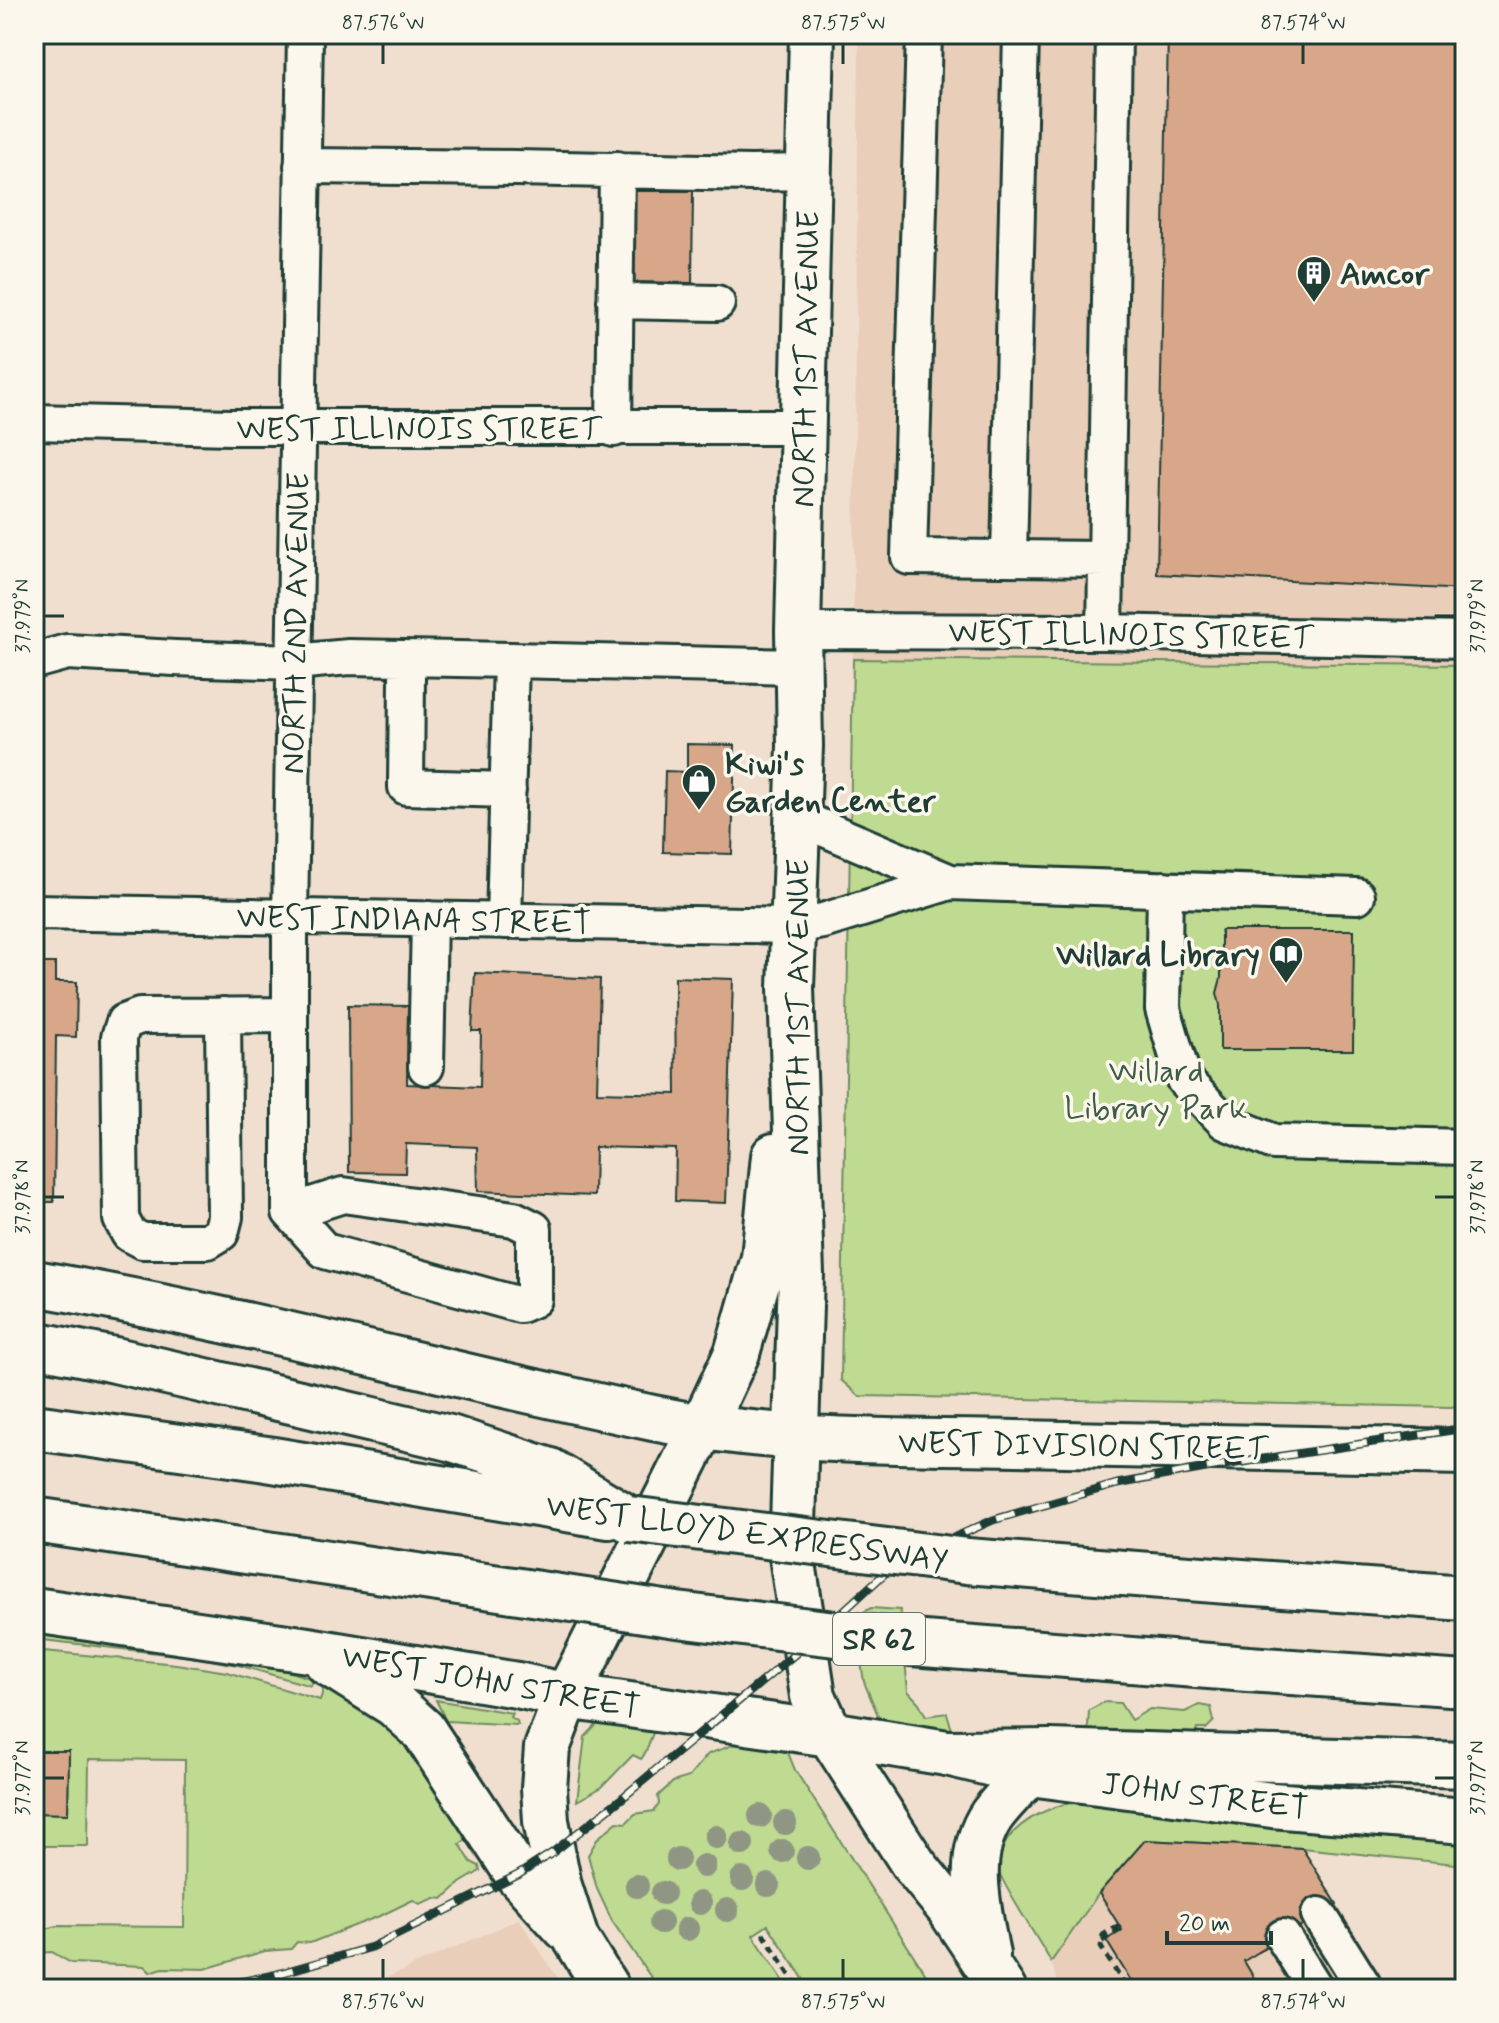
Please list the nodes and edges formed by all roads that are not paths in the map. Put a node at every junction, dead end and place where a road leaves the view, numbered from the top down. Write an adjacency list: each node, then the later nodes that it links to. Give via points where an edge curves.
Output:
1 (305, 34): 6 (street, NORTH 2ND AVENUE)
2 (812, 34): 8 (main road, NORTH 1ST AVENUE)
3 (924, 34): 15 (street, via 909,557)
4 (1021, 34): 15 (street)
5 (1114, 34): 16 (street)
6 (302, 166): 7 (street); 12 (street, NORTH 2ND AVENUE)
7 (617, 169): 8 (street); 9 (street)
8 (809, 172): 13 (main road, NORTH 1ST AVENUE)
9 (615, 301): 10 (street); 14 (street)
10 (717, 303)
11 (34, 422): 12 (street, WEST ILLINOIS STREET)
12 (298, 426): 14 (street, WEST ILLINOIS STREET); 22 (street, NORTH 2ND AVENUE)
13 (803, 427): 14 (street, WEST ILLINOIS STREET); 19 (main road, NORTH 1ST AVENUE)
14 (614, 429)
15 (1009, 558): 16 (street)
16 (1106, 559): 17 (street)
17 (1105, 632): 18 (street, WEST ILLINOIS STREET); 19 (street, WEST ILLINOIS STREET)
18 (1465, 640)
19 (798, 649): 20 (street, WEST ILLINOIS STREET); 25 (main road, NORTH 1ST AVENUE)
20 (511, 660): 22 (street, WEST ILLINOIS STREET, via 349,657); 24 (street)
21 (34, 661): 22 (street, WEST ILLINOIS STREET, via 67,652)
22 (294, 662): 30 (street, NORTH 2ND AVENUE)
23 (407, 677): 24 (street, via 406,787)
24 (508, 790): 32 (street)
25 (797, 817): 26 (street); 33 (main road, NORTH 1ST AVENUE)
26 (950, 882): 27 (street); 33 (street, WEST INDIANA STREET)
27 (1165, 889): 28 (street); 38 (street, via 1163,1009 1184,1080 1225,1122 1274,1142)
28 (1357, 896)
29 (34, 912): 30 (street, WEST INDIANA STREET)
30 (290, 917): 31 (street, WEST INDIANA STREET); 36 (street, NORTH 2ND AVENUE)
31 (429, 919): 32 (street, WEST INDIANA STREET); 37 (street)
32 (504, 921): 33 (street, WEST INDIANA STREET)
33 (794, 926): 34 (main road, NORTH 1ST AVENUE)
34 (791, 988): 43 (main road, via 764,1258 737,1353); 44 (main road, NORTH 1ST AVENUE, via 801,1274)
35 (223, 1015): 35 (street, via 140,1016 124,1022 119,1037 121,1219 129,1234 142,1241 208,1241 221,1233); 36 (street)
36 (290, 1015): 39 (street, NORTH 2ND AVENUE)
37 (426, 1067)
38 (1465, 1147)
39 (290, 1212): 39 (street, via 325,1251 520,1305 534,1299 534,1229 514,1219 343,1195)
40 (34, 1283): 43 (main road, WEST DIVISION STREET, via 250,1325)
41 (34, 1344): 46 (main road, via 450,1438 550,1471)
42 (34, 1427): 46 (main road, WEST LLOYD EXPRESSWAY)
43 (702, 1428): 44 (main road, WEST DIVISION STREET); 52 (main road)
44 (795, 1438): 45 (main road, WEST DIVISION STREET); 53 (main road, NORTH 1ST AVENUE, via 792,1556 813,1696)
45 (1465, 1452)
46 (629, 1519): 48 (main road, WEST LLOYD EXPRESSWAY, bridge, via 967,1561)
47 (34, 1520): 51 (main road, SR 62, bridge, via 677,1615 911,1643)
48 (1465, 1598)
49 (34, 1610): 50 (main road, WEST JOHN STREET)
50 (308, 1650): 52 (main road, WEST JOHN STREET); 60 (main road, via 394,1704 423,1730 518,1875)
51 (1465, 1684)
52 (567, 1696): 53 (main road, WEST JOHN STREET); 60 (main road, via 547,1748 544,1788 559,1886)
53 (830, 1734): 54 (main road, WEST JOHN STREET); 61 (main road, NORTH 1ST AVENUE)
54 (947, 1753): 55 (main road); 56 (main road, JOHN STREET)
55 (1465, 1765)
56 (1030, 1773): 57 (main road, JOHN STREET, via 1272,1805); 61 (main road, via 992,1816 977,1857 978,1900)
57 (1465, 1821)
58 (1319, 1915): 64 (street)
59 (1283, 1937): 63 (street)
60 (576, 1939): 62 (main road)
61 (996, 1979)
62 (607, 1989)
63 (1316, 1989)
64 (1362, 1989)

